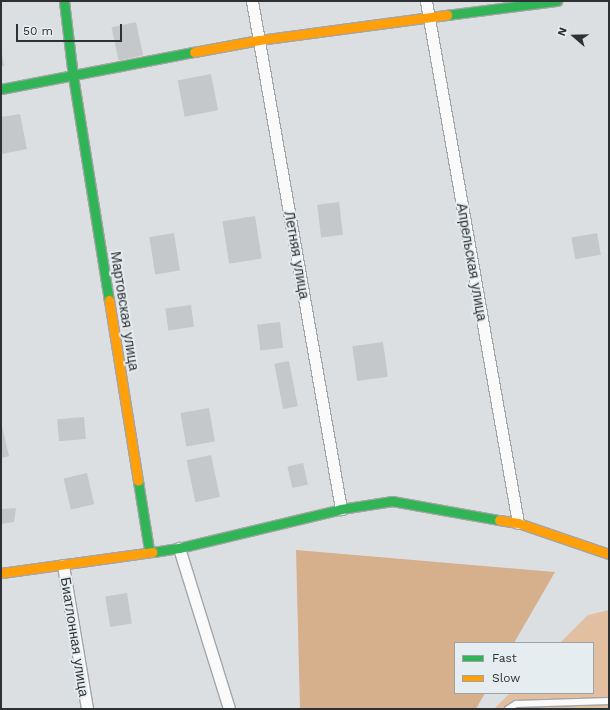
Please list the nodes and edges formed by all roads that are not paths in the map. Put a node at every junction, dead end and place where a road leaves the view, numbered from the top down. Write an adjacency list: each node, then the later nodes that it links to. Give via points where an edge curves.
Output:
1 (64, 1): 7 (street, Мартовская улица)
2 (252, 1): 6 (street, Летняя улица)
3 (426, 1): 5 (street, Апрельская улица)
4 (557, 1): 5 (street)
5 (430, 19): 6 (street); 10 (street, Апрельская улица)
6 (259, 40): 7 (street); 9 (street, Летняя улица)
7 (73, 76): 8 (street); 12 (street, Мартовская улица)
8 (1, 89)
9 (341, 509): 10 (street, via 392,501); 11 (street)
10 (518, 523): 13 (street)
11 (179, 548): 12 (street); 18 (street)
12 (150, 550): 14 (street)
13 (609, 554)
14 (64, 565): 15 (street); 17 (street, Биатлонная улица)
15 (1, 573)
16 (609, 701): 19 (lane, via 516,704)
17 (87, 709)
18 (229, 709)
19 (508, 709)

